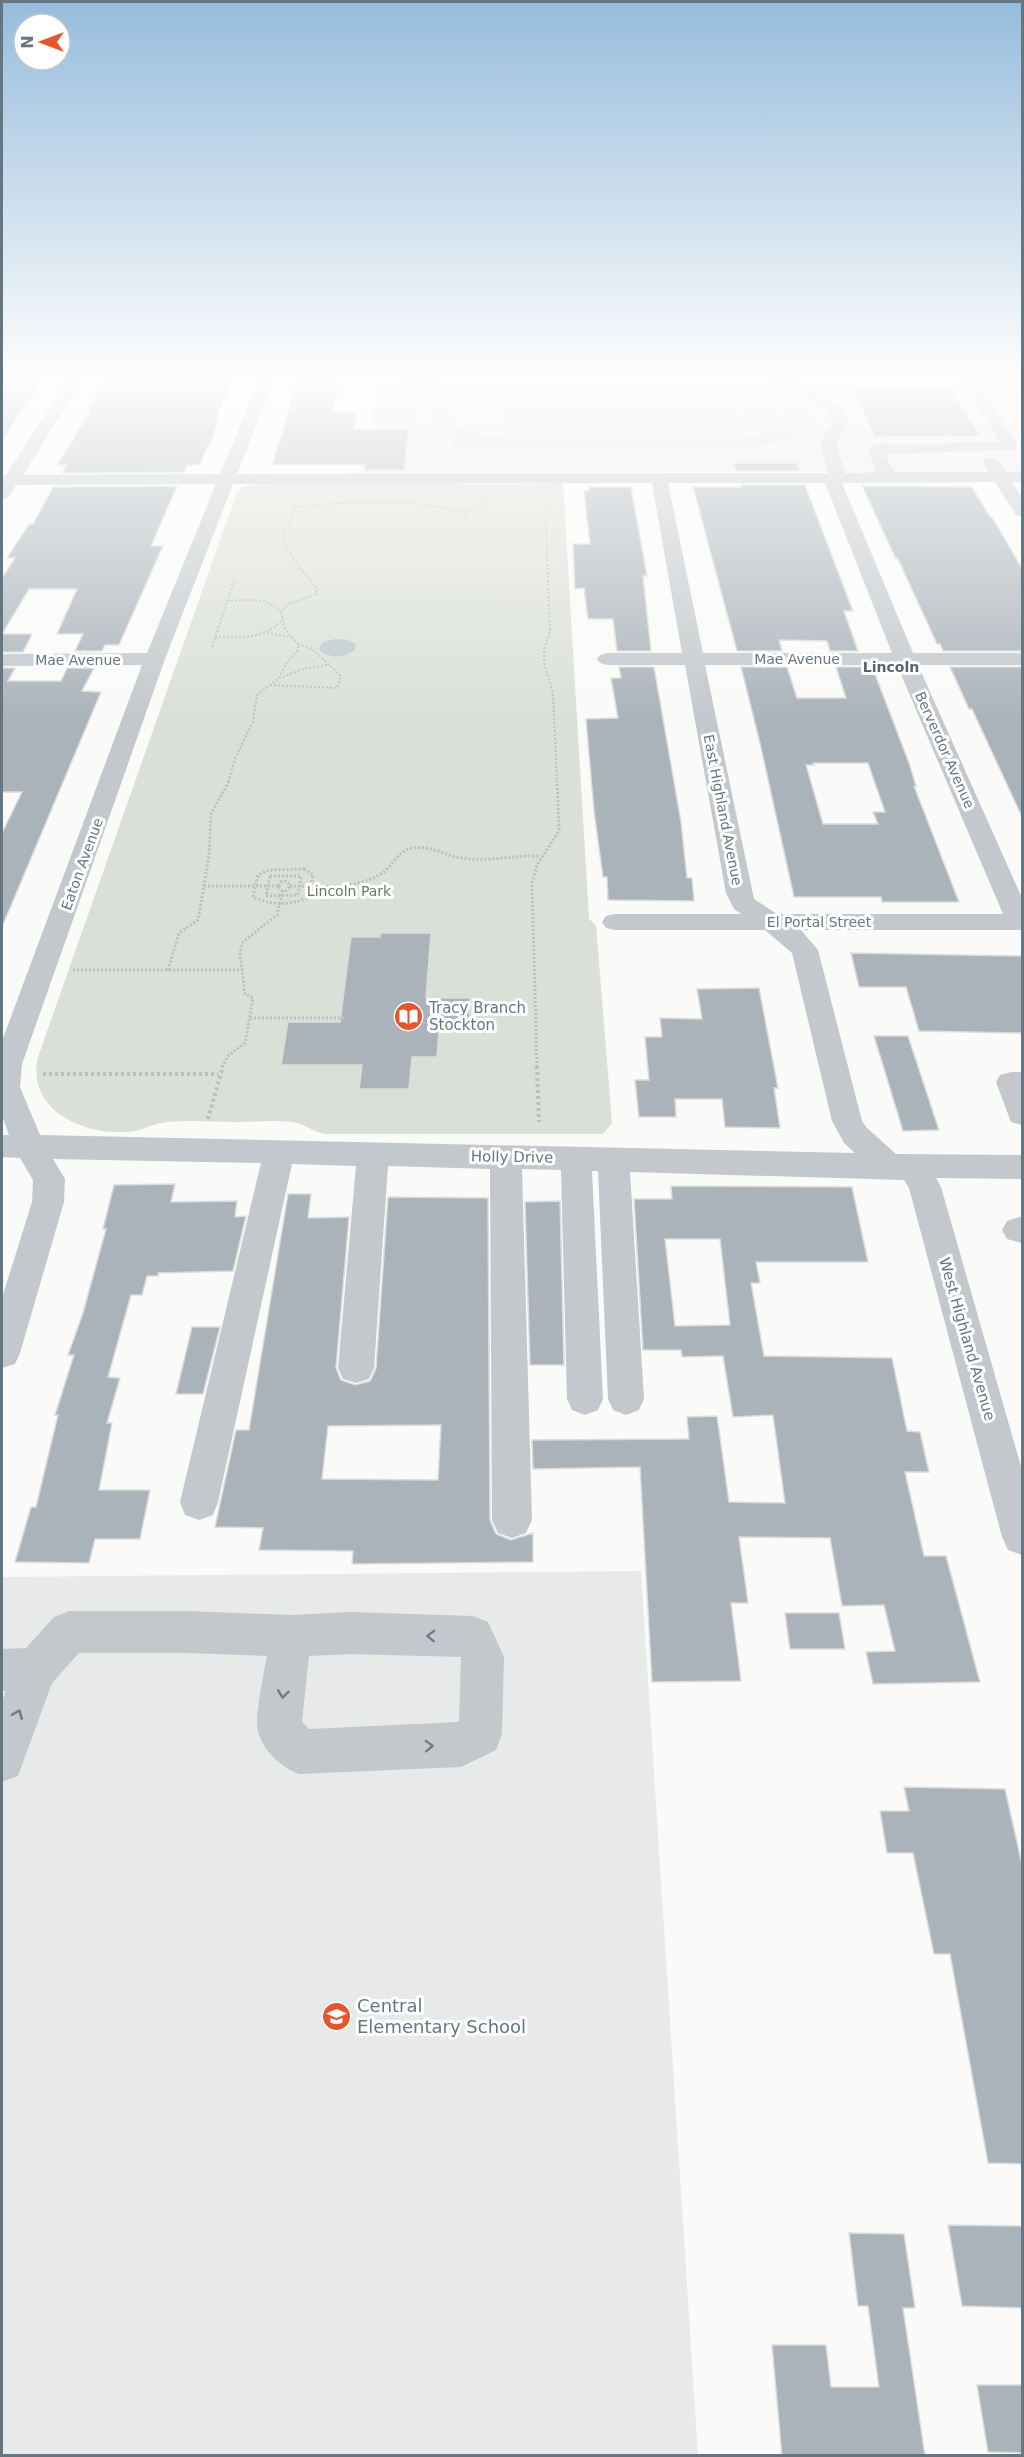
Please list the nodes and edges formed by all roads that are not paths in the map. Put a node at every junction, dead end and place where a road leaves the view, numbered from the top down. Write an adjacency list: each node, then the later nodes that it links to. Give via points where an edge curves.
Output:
1 (222, 493): 6 (street, Eaton Avenue)
2 (662, 493): 8 (street, East Highland Avenue)
3 (841, 493): 9 (street, Berverdor Avenue)
4 (1010, 493): 5 (street)
5 (1023, 512)
6 (155, 659): 11 (street, Mae Avenue); 17 (street, Eaton Avenue, via 7,1064 5,1087)
7 (607, 659): 8 (street, Mae Avenue)
8 (695, 659): 9 (street, Mae Avenue); 13 (street, East Highland Avenue, via 739,893 743,903)
9 (905, 659): 10 (street, Mae Avenue); 14 (street, Berverdor Avenue)
10 (1023, 659)
11 (2, 660)
12 (615, 922): 13 (street, El Portal Street)
13 (771, 922): 14 (street, El Portal Street); 23 (street, East Highland Avenue, via 805,950 847,1121 855,1135)
14 (1021, 922)
15 (1023, 1082): 16 (street, via 1011,1082)
16 (1023, 1114)
17 (15, 1146): 18 (street, Holly Drive); 25 (street, Eaton Avenue, via 49,1179 48,1203)
18 (279, 1152): 19 (street, Holly Drive); 30 (street)
19 (373, 1154): 20 (street, Holly Drive); 26 (street)
20 (506, 1157): 21 (street, Holly Drive); 31 (street)
21 (576, 1159): 22 (street, Holly Drive); 27 (street)
22 (613, 1160): 23 (street, Holly Drive); 28 (street)
23 (888, 1166): 24 (street, Holly Drive); 29 (street, West Highland Avenue, via 914,1169 925,1186)
24 (1023, 1167)
25 (2, 1353)
26 (356, 1368)
27 (585, 1399)
28 (626, 1400)
29 (1016, 1490): 32 (street, West Highland Avenue)
30 (199, 1502)
31 (512, 1520)
32 (1023, 1537)
33 (290, 1636): 33 (street, one-way to 33, via 279,1729 299,1752 461,1745 480,1734 483,1657 473,1637 351,1632); 34 (street, via 69,1632)
34 (19, 1670): 35 (street, one-way to 34)
35 (2, 1760)

